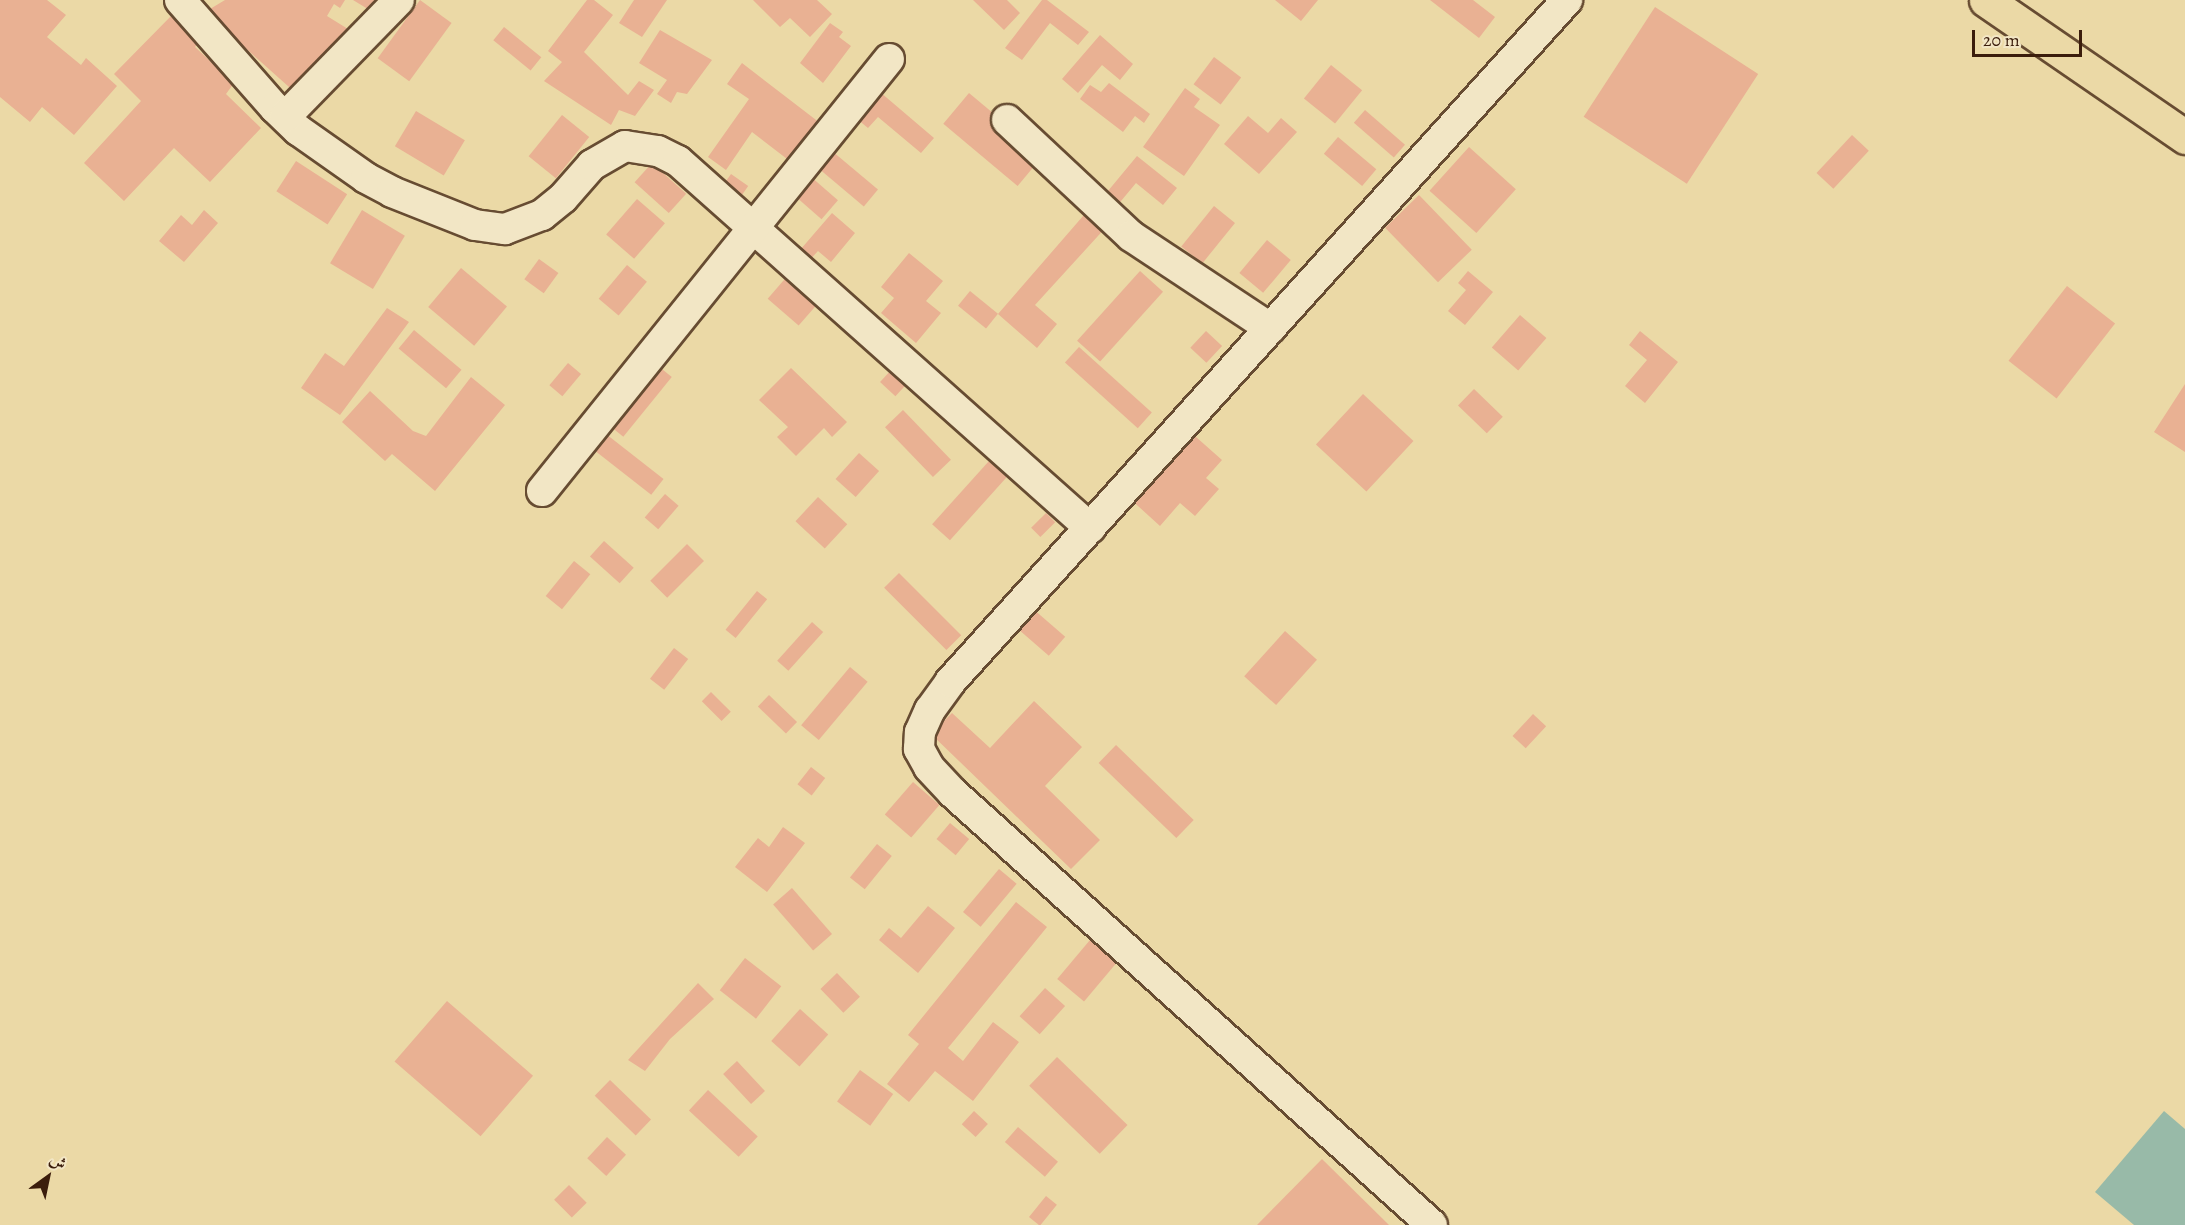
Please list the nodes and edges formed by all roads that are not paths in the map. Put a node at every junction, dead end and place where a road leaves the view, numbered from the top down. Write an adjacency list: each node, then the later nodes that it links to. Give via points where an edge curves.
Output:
1 (180, 0): 6 (street)
2 (399, 0): 6 (street)
3 (1567, 0): 10 (street)
4 (1986, 0): 8 (main road)
5 (889, 59): 9 (street)
6 (285, 117): 9 (street, via 366,178 475,225 505,229 542,215 592,165 624,146 658,150 678,161)
7 (1007, 120): 10 (street, via 1131,236)
8 (2185, 137)
9 (755, 228): 11 (street); 12 (street)
10 (1270, 328): 12 (street)
11 (542, 491)
12 (1090, 528): 13 (street, via 950,682 930,710 920,732 919,749 929,767 1003,840)
13 (1431, 1225)

